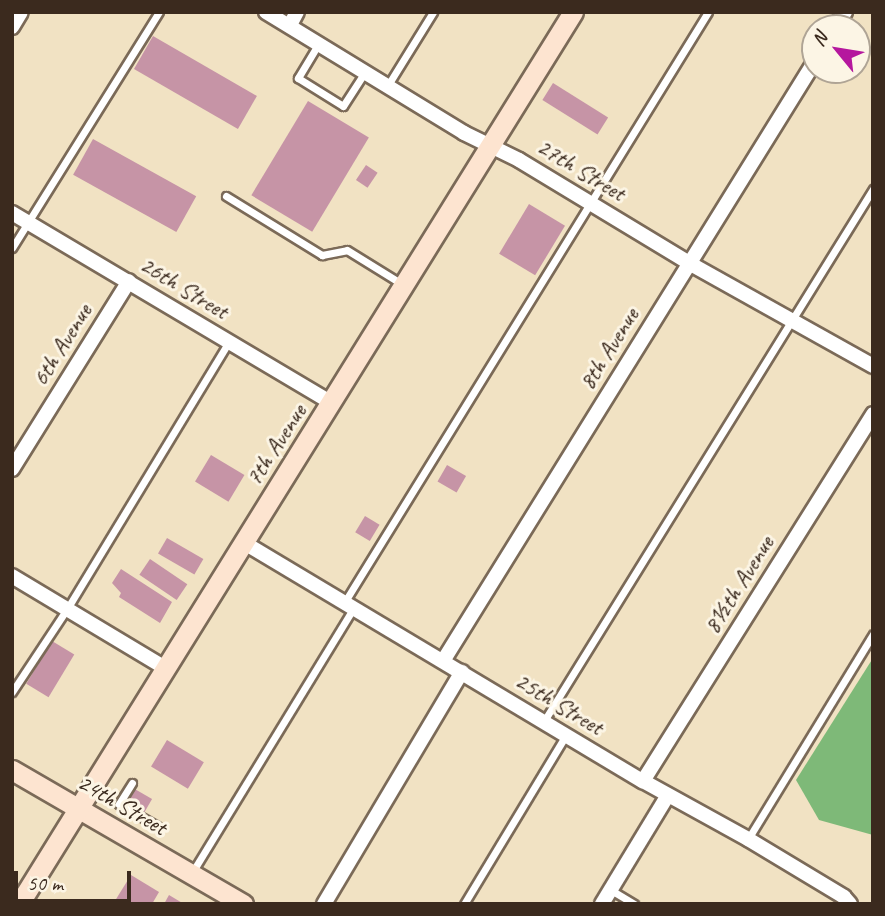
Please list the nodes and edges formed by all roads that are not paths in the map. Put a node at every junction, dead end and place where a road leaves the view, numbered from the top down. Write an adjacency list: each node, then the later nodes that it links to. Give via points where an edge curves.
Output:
1 (21, 12): 8 (street)
2 (159, 12): 18 (lane)
3 (266, 12): 7 (street, 27th Street)
4 (433, 12): 12 (lane)
5 (573, 12): 13 (street, 7th Avenue)
6 (708, 12): 16 (lane)
7 (294, 19): 9 (street, 27th Street)
8 (12, 27)
9 (319, 43): 10 (street, 27th Street); 10 (lane, via 298,78 332,99 344,106)
10 (365, 71): 12 (street, 27th Street)
11 (801, 83): 20 (street, 8th Avenue)
12 (387, 85): 13 (street, 27th Street)
13 (491, 145): 16 (street, 27th Street); 22 (street, 7th Avenue)
14 (873, 190): 23 (lane)
15 (226, 196): 22 (lane, via 322,255 347,250)
16 (593, 203): 20 (street, 27th Street); 31 (lane)
17 (12, 213): 18 (street, 26th Street)
18 (27, 223): 19 (lane); 21 (street, 26th Street)
19 (12, 248)
20 (689, 263): 23 (street, 27th Street); 34 (street, 8th Avenue)
21 (129, 281): 24 (street, 26th Street); 28 (street, 6th Avenue)
22 (405, 285): 26 (street, 7th Avenue)
23 (793, 321): 25 (street, 27th Street); 38 (lane)
24 (229, 341): 26 (street, 26th Street); 32 (lane)
25 (873, 366)
26 (332, 402): 29 (street, 7th Avenue)
27 (873, 414): 41 (street, 8½th Avenue)
28 (12, 469)
29 (243, 542): 31 (street, 25th Street); 35 (street, 7th Avenue)
30 (12, 576): 32 (street)
31 (349, 606): 34 (street, 25th Street); 47 (lane)
32 (67, 609): 35 (street); 37 (lane)
33 (873, 634): 46 (lane)
34 (443, 662): 36 (street, 25th Street)
35 (165, 668): 44 (street, 7th Avenue)
36 (461, 672): 38 (street, 25th Street); 51 (street)
37 (12, 692)
38 (544, 721): 39 (street, 25th Street)
39 (566, 735): 41 (street, 25th Street); 52 (lane)
40 (12, 770): 44 (street, 24th Street)
41 (643, 781): 43 (street, 25th Street)
42 (132, 783): 45 (lane, via 119,804)
43 (668, 795): 46 (street, 25th Street); 48 (street)
44 (79, 808): 47 (street, 24th Street); 49 (street, 7th Avenue)
45 (157, 826)
46 (748, 839): 55 (street, 25th Street)
47 (192, 874): 50 (street, 24th Street)
48 (610, 890): 53 (street); 54 (lane)
49 (20, 902)
50 (243, 904)
51 (324, 904)
52 (464, 904)
53 (602, 904)
54 (634, 904)
55 (850, 904)

